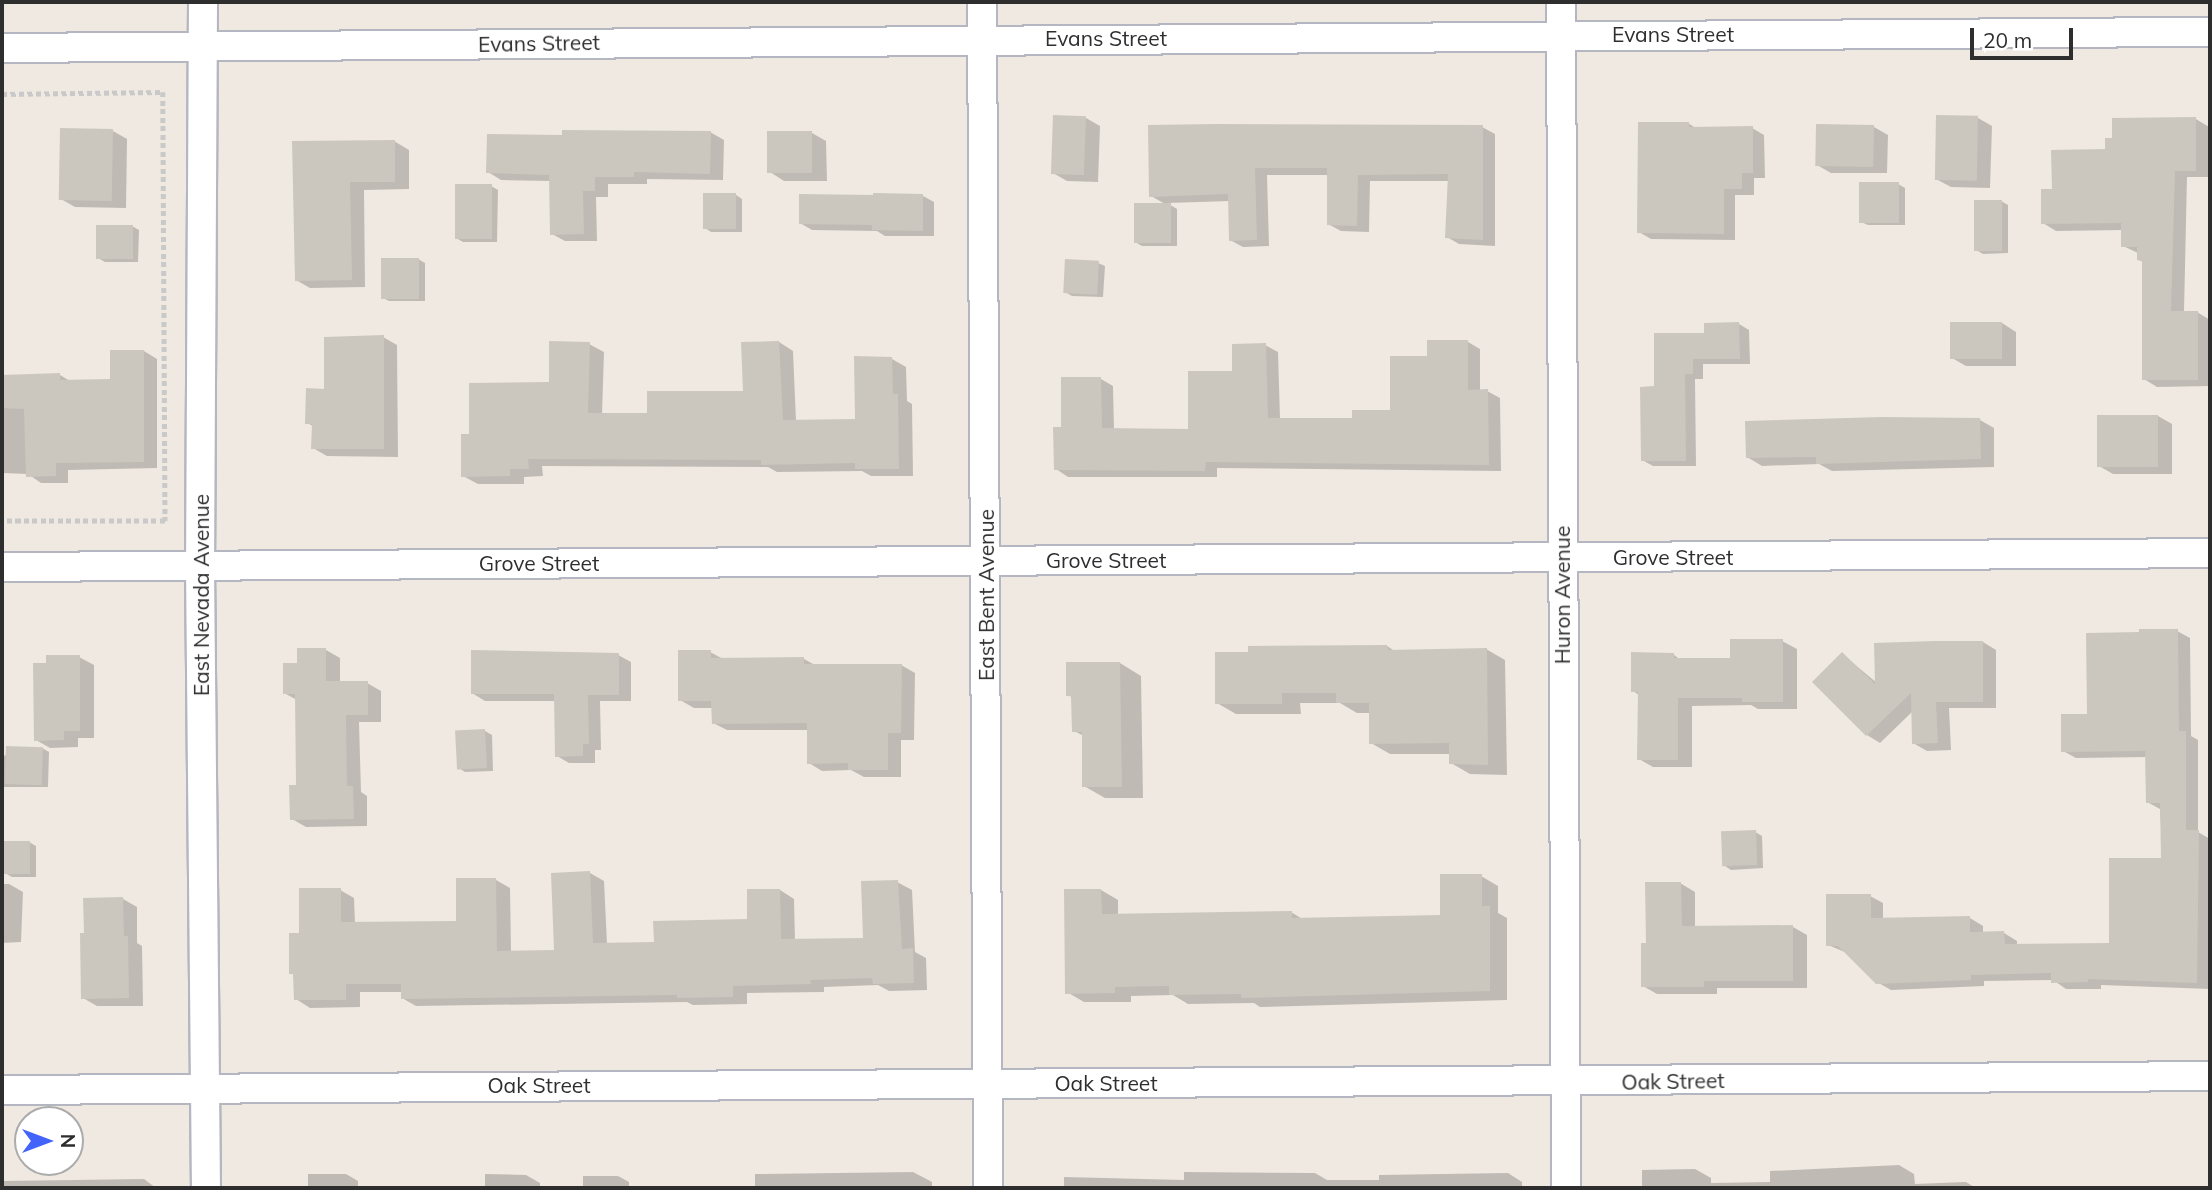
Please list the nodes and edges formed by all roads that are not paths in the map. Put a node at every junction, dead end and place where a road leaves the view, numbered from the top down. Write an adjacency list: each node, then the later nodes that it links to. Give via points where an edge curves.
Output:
1 (203, 2): 7 (street, East Nevada Avenue)
2 (982, 2): 6 (street, East Bent Avenue)
3 (1561, 2): 5 (street, Huron Avenue)
4 (2210, 32): 5 (street, Evans Street)
5 (1561, 35): 6 (street, Evans Street); 10 (street, Huron Avenue)
6 (983, 39): 7 (street, Evans Street); 11 (street, East Bent Avenue)
7 (204, 46): 8 (street, Evans Street); 12 (street, East Nevada Avenue)
8 (2, 48)
9 (2210, 553): 10 (street, Grove Street)
10 (1562, 558): 11 (street, Grove Street); 15 (street, Huron Avenue)
11 (985, 560): 12 (street, Grove Street); 16 (street, East Bent Avenue)
12 (200, 566): 13 (street, Grove Street); 17 (street, East Nevada Avenue)
13 (2, 567)
14 (2210, 1076): 15 (street, Oak Street)
15 (1565, 1082): 16 (street, Oak Street); 21 (street, Huron Avenue)
16 (988, 1083): 17 (street, Oak Street); 20 (street, East Bent Avenue)
17 (205, 1086): 18 (street, Oak Street); 19 (street, East Nevada Avenue)
18 (2, 1090)
19 (206, 1188)
20 (988, 1188)
21 (1566, 1188)

